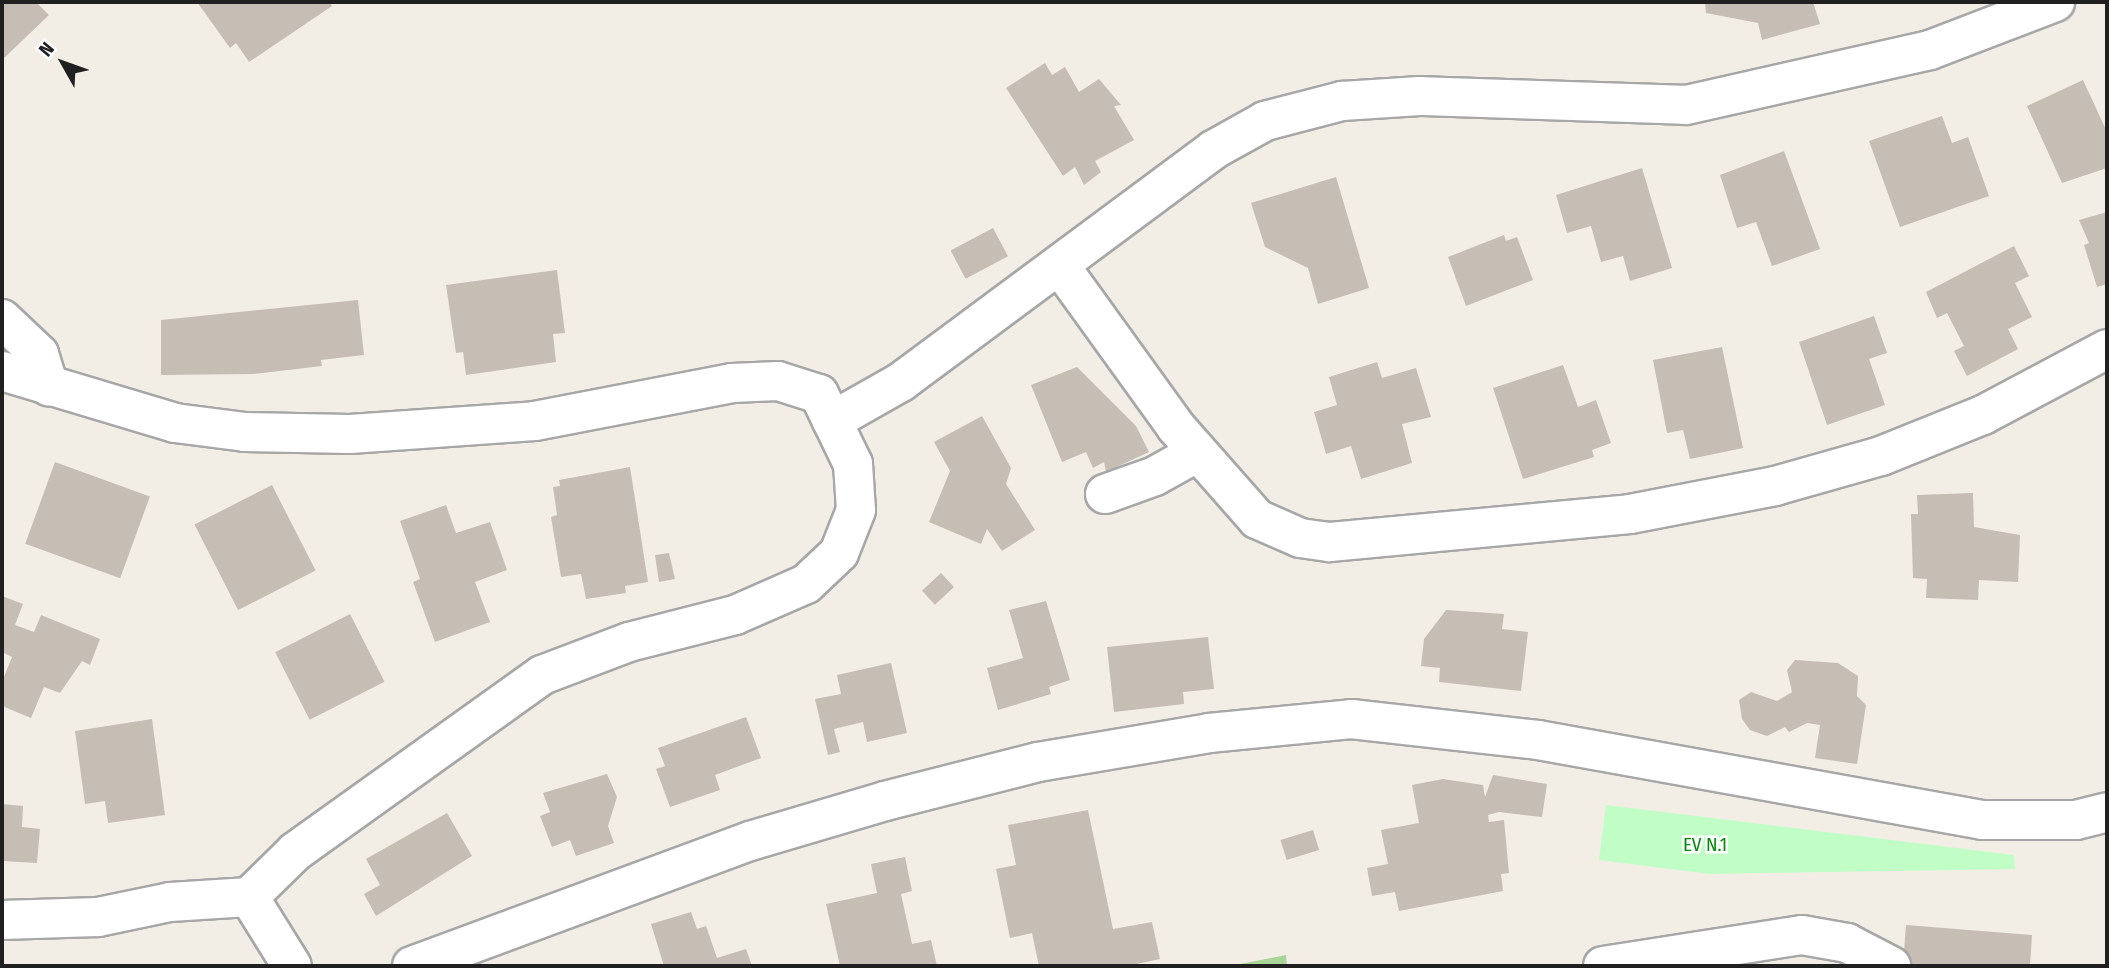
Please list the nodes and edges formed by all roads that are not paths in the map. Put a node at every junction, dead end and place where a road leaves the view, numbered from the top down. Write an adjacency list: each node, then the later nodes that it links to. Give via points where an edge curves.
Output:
1 (2055, 2): 2 (street, via 1930,50 1686,104 1420,96 1342,101 1280,116 1226,141)
2 (1060, 266): 7 (street, via 901,382); 8 (street)
3 (2, 319): 6 (street, via 38,354)
4 (2107, 349): 8 (street, via 1983,415 1881,456 1775,486 1630,514 1343,541 1300,538 1257,519)
5 (2, 371): 6 (street)
6 (49, 386): 7 (street, via 176,423 245,432 366,435 535,421 732,383 778,381 819,394)
7 (832, 421): 11 (street, via 853,464 856,510 839,553 812,580 793,593 735,615 629,642 542,675 295,852)
8 (1198, 453): 9 (street, via 1155,477)
9 (1105, 494)
10 (2107, 812): 14 (street, via 2076,820 1982,820 1538,740 1351,719 1209,733 1038,762 911,794 750,841)
11 (249, 897): 12 (street, via 170,902 98,917); 13 (street)
12 (2, 920)
13 (292, 966)
14 (412, 966)
15 (1603, 966): 16 (street, via 1802,934 1847,943)
16 (1891, 966)

